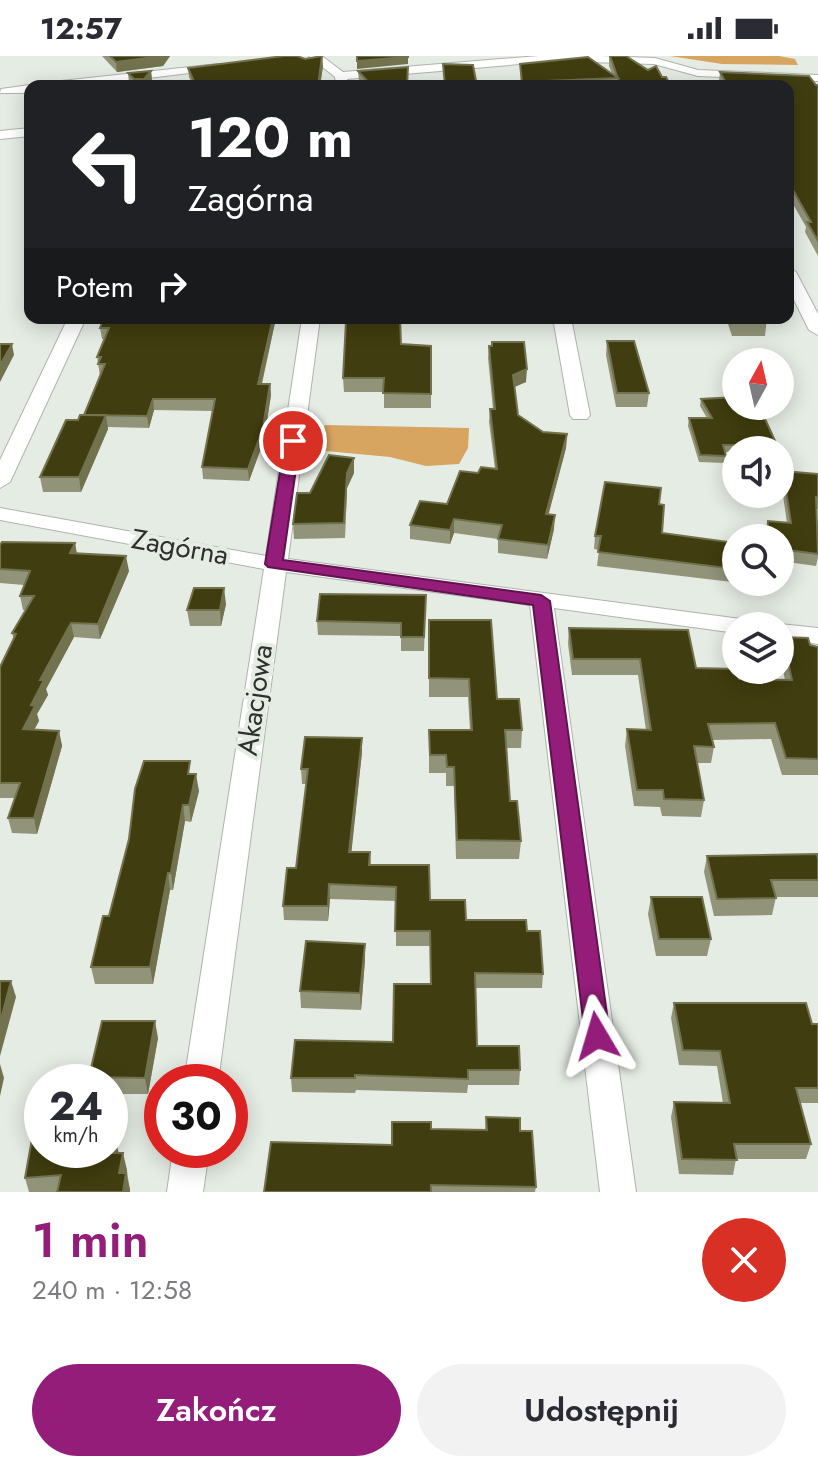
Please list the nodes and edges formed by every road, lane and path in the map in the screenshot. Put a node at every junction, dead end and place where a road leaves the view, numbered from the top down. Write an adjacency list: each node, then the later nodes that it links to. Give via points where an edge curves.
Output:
1 (308, 56): 3 (street)
2 (315, 56): 8 (street)
3 (299, 57)
4 (235, 65): 7 (street)
5 (690, 71): 6 (street); 9 (street, via 655,61 555,58); 10 (street)
6 (818, 78)
7 (104, 80)
8 (341, 80)
9 (351, 80)
10 (690, 80)
11 (24, 90): 12 (street)
12 (2, 93)
13 (24, 133): 14 (street)
14 (0, 135)
15 (794, 288): 19 (street)
16 (74, 324): 21 (street)
17 (310, 324): 23 (street, Akacjowa)
18 (563, 324): 20 (street)
19 (818, 330)
20 (580, 415)
21 (0, 482)
22 (0, 514): 23 (street, Zagórna)
23 (274, 564): 24 (street, Zagórna); 28 (street, Akacjowa)
24 (541, 601): 25 (street, Zagórna); 31 (street)
25 (722, 624)
26 (794, 633): 27 (street)
27 (818, 636)
28 (204, 1064)
29 (188, 1168): 30 (street)
30 (185, 1192)
31 (618, 1192)

